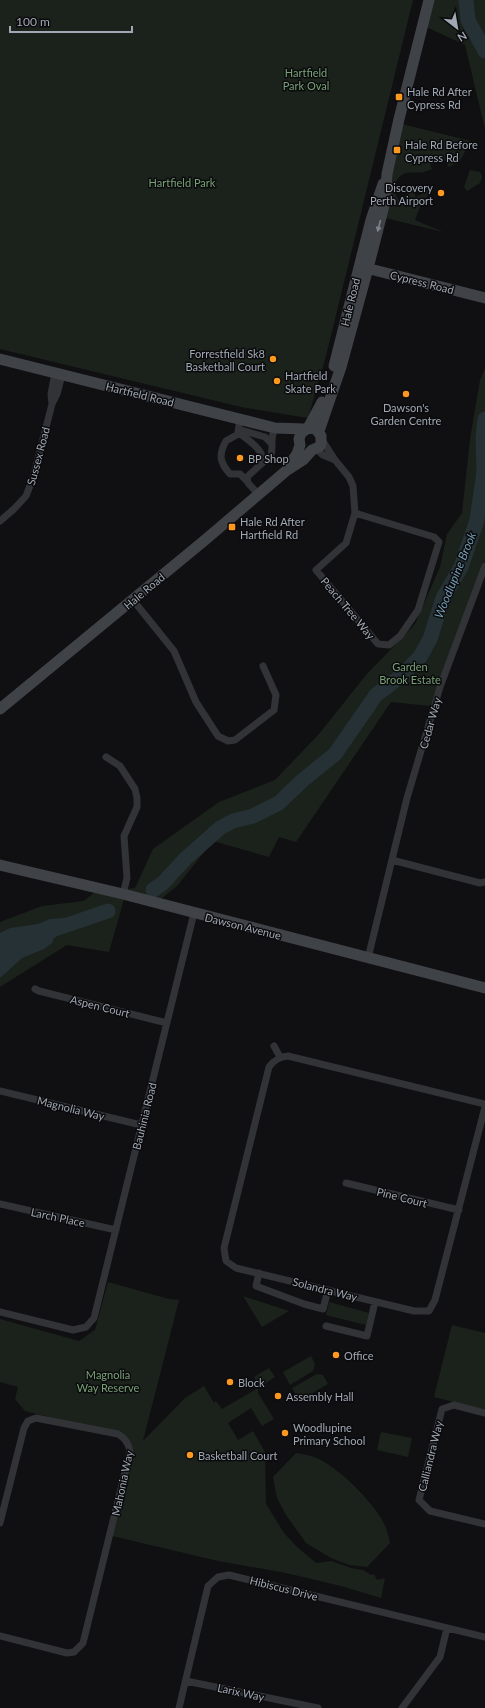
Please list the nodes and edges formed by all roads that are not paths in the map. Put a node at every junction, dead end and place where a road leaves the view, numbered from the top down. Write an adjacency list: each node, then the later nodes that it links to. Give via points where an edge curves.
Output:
1 (429, 0): 2 (main road, Hale Road, via 387,174 385,202)
2 (364, 267): 3 (main road, Cypress Road); 8 (main road, Hale Road, via 324,399); 10 (main road, Hale Road, via 343,360)
3 (485, 298)
4 (0, 359): 5 (main road, Hartfield Road)
5 (58, 374): 6 (main road, Hartfield Road); 20 (street, Sussex Road, via 51,394 52,404 33,478 26,496)
6 (239, 422): 7 (main road, Hartfield Road); 9 (street, via 238,429)
7 (278, 428): 8 (main road, Hartfield Road); 11 (street, via 271,434); 12 (main road, Hartfield Road)
8 (306, 429): 10 (main road, via 312,428); 12 (main road, Hale Road, via 299,436)
9 (243, 433): 11 (street, via 265,437); 15 (street, via 261,454); 17 (street, via 226,441 221,460 230,474 240,474)
10 (320, 435): 13 (main road, Hale Road, via 321,444); 14 (street, Peach Tree Way)
11 (271, 444): 15 (street, via 271,455)
12 (300, 444): 13 (main road, via 306,449); 16 (main road, Hale Road)
13 (314, 450): 14 (street, Peach Tree Way); 16 (main road, Hale Road)
14 (334, 460): 19 (street, Peach Tree Way, via 349,477 353,486)
15 (260, 465): 17 (street, via 249,474)
16 (286, 471): 18 (main road, Hale Road)
17 (248, 483): 18 (street)
18 (259, 495): 22 (main road, Hale Road)
19 (355, 513): 19 (street, Peach Tree Way, via 346,543 316,570 378,644 389,645 400,636 418,610 439,542 434,537)
20 (0, 521)
21 (485, 566): 26 (street, Cedar Way, via 440,688 407,798)
22 (133, 600): 23 (street, via 174,651 196,702 218,736 228,742 235,740 274,710 276,695); 24 (main road, Hale Road)
23 (263, 666)
24 (0, 708)
25 (106, 757): 29 (street, via 120,766 137,798 137,807 124,836 127,878)
26 (392, 860): 28 (street, via 480,883); 31 (street, Cedar Way)
27 (0, 865): 29 (main road, Dawson Avenue)
28 (485, 882)
29 (123, 894): 30 (main road, Dawson Avenue)
30 (194, 913): 31 (main road, Dawson Avenue); 34 (street, Bauhinia Road)
31 (368, 958): 32 (main road, Dawson Avenue)
32 (485, 988)
33 (34, 989): 34 (street, Aspen Court)
34 (167, 1023): 39 (street, Bauhinia Road)
35 (274, 1046): 36 (street)
36 (280, 1057): 38 (street, Solandra Way, via 288,1056); 44 (street, Solandra Way, via 269,1067 224,1248 226,1261 236,1268)
37 (0, 1091): 39 (street, Magnolia Way)
38 (485, 1106): 42 (street, Solandra Way)
39 (141, 1125): 43 (street, Bauhinia Road)
40 (346, 1183): 42 (street, Pine Court)
41 (0, 1204): 43 (street, Larch Place)
42 (459, 1210): 46 (street, Solandra Way, via 435,1300 428,1311 414,1311)
43 (116, 1230): 47 (street, Bauhinia Road, via 94,1318 86,1326 73,1330)
44 (258, 1273): 45 (street, Solandra Way); 45 (street, via 256,1286 310,1306 323,1309)
45 (328, 1290): 46 (street, Solandra Way)
46 (375, 1302): 48 (street, via 367,1336)
47 (0, 1312)
48 (326, 1326)
49 (485, 1413): 51 (street, Calliandra Way, via 454,1405 442,1409 419,1500 430,1511)
50 (0, 1523): 53 (street, Mahonia Way, via 24,1428 28,1422 36,1418 118,1434 130,1445 83,1643 74,1652 67,1653)
51 (485, 1524)
52 (447, 1628): 54 (street, Hibiscus Drive); 55 (street, Hibiscus Drive, via 229,1575 218,1577 208,1586); 58 (street, via 440,1657)
53 (0, 1636)
54 (485, 1637)
55 (186, 1681): 56 (street, Hibiscus Drive); 57 (street, Larix Way)
56 (180, 1708)
57 (318, 1708)
58 (402, 1708)

